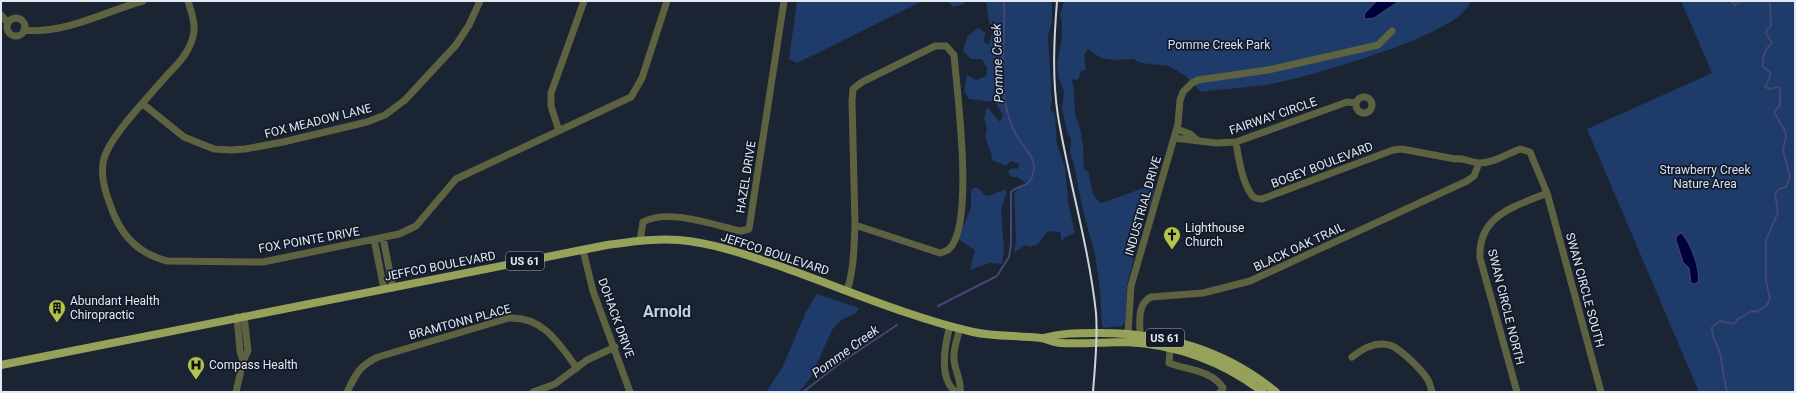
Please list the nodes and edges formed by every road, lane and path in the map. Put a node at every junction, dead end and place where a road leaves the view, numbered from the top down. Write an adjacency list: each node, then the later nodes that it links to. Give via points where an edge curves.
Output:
1 (143, 1): 9 (street, via 40,32)
2 (188, 1): 12 (street, FOX POINTE DRIVE, via 194,23 192,44)
3 (480, 1): 12 (street, FOX MEADOW LANE, via 456,45 405,100 385,115 367,122 246,149 214,149 184,137)
4 (584, 1): 14 (street, via 551,94 552,112)
5 (667, 1): 14 (street, FOX POINTE DRIVE, via 642,78 631,97)
6 (784, 1): 25 (street, HAZEL DRIVE, via 749,229 741,231 674,216 643,222)
7 (2, 17): 8 (street)
8 (8, 23): 9 (street, via 12,19 20,19); 9 (street, via 7,30 13,36 18,36)
9 (24, 30)
10 (1392, 31): 13 (street, INDUSTRIAL DRIVE, via 1378,44 1268,70 1198,80 1183,92)
11 (1356, 103): 19 (street, FAIRWAY CIRCLE, via 1344,103)
12 (143, 104): 24 (street, FOX POINTE DRIVE, via 109,148 103,167 103,181 120,230 130,243 143,252 167,261 263,262)
13 (1176, 129): 15 (street); 16 (street, INDUSTRIAL DRIVE)
14 (559, 131): 23 (street, FOX POINTE DRIVE, via 456,179 416,226)
15 (1188, 132): 17 (street); 18 (street)
16 (1174, 138): 18 (street, FAIRWAY CIRCLE); 33 (street, INDUSTRIAL DRIVE, via 1131,286)
17 (1196, 140): 18 (street, FAIRWAY CIRCLE); 19 (street, FAIRWAY CIRCLE)
18 (1185, 141)
19 (1236, 142): 20 (street, BOGEY BOULEVARD, via 1249,192 1259,199 1393,150 1402,149 1455,159 1459,162)
20 (1479, 163): 21 (street, BOGEY BOULEVARD, via 1525,149 1530,152); 34 (street, BLACK OAK TRAIL, via 1474,176 1467,181 1250,281 1203,293 1150,297 1141,309)
21 (1547, 194): 51 (street, SWAN CIRCLE NORTH, via 1493,219 1486,228 1480,246 1480,258); 52 (street, SWAN CIRCLE SOUTH)
22 (855, 225): 22 (street, via 853,89 862,82 935,46 946,46 954,55 962,167 963,195 956,238 948,249 940,253); 29 (street, via 854,254)
23 (383, 238): 24 (street, FOX POINTE DRIVE); 27 (street)
24 (374, 239): 28 (street)
25 (640, 241): 26 (main road, JEFFCO BOULEVARD / US 61); 29 (main road, JEFFCO BOULEVARD / US 61, via 679,240 721,248)
26 (583, 250): 27 (main road, JEFFCO BOULEVARD / US 61); 36 (street, DOHACK DRIVE, via 593,291)
27 (393, 288): 28 (main road, JEFFCO BOULEVARD / US 61)
28 (384, 289): 30 (main road, JEFFCO BOULEVARD / US 61)
29 (848, 291): 31 (main road, JEFFCO BOULEVARD / US 61)
30 (241, 317): 39 (main road, JEFFCO BOULEVARD / US 61); 41 (street, via 240,351 244,361)
31 (950, 326): 32 (main road, JEFFCO BOULEVARD / US 61); 45 (street, via 944,357 947,377)
32 (960, 328): 35 (main road, JEFFCO BOULEVARD / US 61, via 1007,337); 46 (street, via 954,349 954,360)
33 (1128, 333): 34 (main road, JEFFCO BOULEVARD / US 61); 35 (main road, JEFFCO BOULEVARD / US 61, via 1058,334)
34 (1140, 334): 49 (main road, JEFFCO BOULEVARD / US 61, via 1172,340 1217,355 1257,377)
35 (1042, 338): 37 (main road, JEFFCO BOULEVARD / US 61, via 1059,343 1127,342)
36 (614, 347): 40 (street, via 597,354); 44 (street, DOHACK DRIVE)
37 (1170, 348): 47 (street, via 1170,363 1218,380 1223,388); 48 (main road, JEFFCO BOULEVARD / US 61, via 1213,362 1234,372)
38 (1352, 357): 50 (street, via 1375,344 1390,345 1419,369 1428,380)
39 (1, 365)
40 (577, 368): 42 (street, BRAMTONN PLACE, via 544,328 531,320 509,318 367,362); 43 (street, via 555,384)
41 (236, 392)
42 (347, 392)
43 (533, 392)
44 (630, 392)
45 (956, 392)
46 (960, 392)
47 (1220, 392)
48 (1263, 392)
49 (1276, 392)
50 (1432, 392)
51 (1517, 392)
52 (1601, 392)

